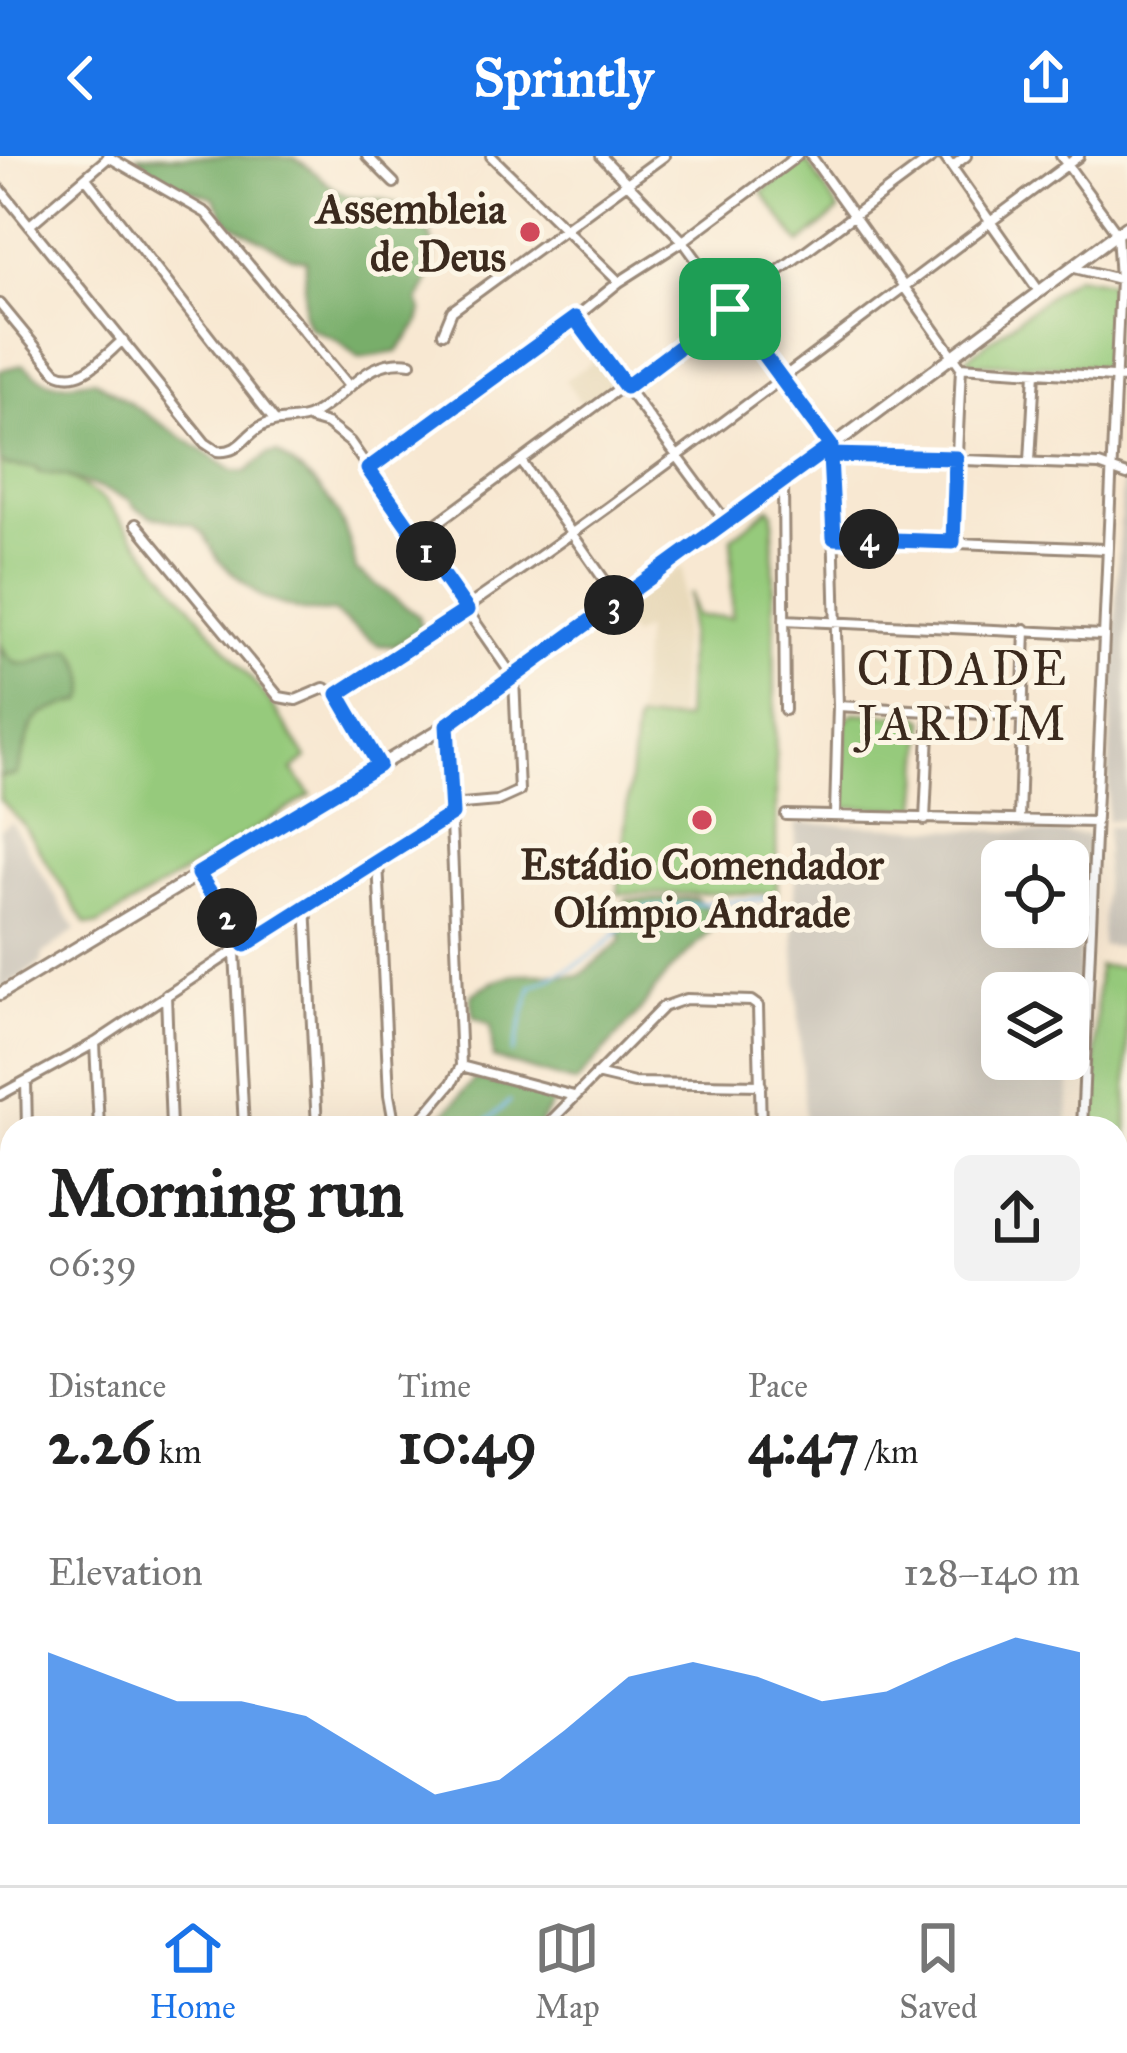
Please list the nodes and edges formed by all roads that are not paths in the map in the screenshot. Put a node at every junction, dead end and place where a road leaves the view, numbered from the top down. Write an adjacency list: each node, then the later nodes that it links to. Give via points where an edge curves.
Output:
1 (367, 156): 15 (street)
2 (491, 156): 21 (street)
3 (601, 156): 16 (street)
4 (664, 156): 16 (street)
5 (797, 156): 23 (street)
6 (811, 156): 18 (street)
7 (934, 156): 18 (street)
8 (944, 156): 13 (street)
9 (966, 156): 13 (street)
10 (1079, 156): 12 (street)
11 (108, 157): 14 (street); 40 (street, via 206,213)
12 (1064, 160): 19 (street); 22 (street)
13 (952, 167): 19 (street)
14 (86, 178): 20 (street); 43 (street)
15 (394, 182)
16 (628, 183): 21 (street); 23 (street)
17 (0, 189): 20 (street)
18 (855, 214): 27 (street); 30 (street)
19 (990, 222): 27 (street); 28 (street)
20 (30, 225): 33 (street)
21 (564, 228): 26 (street); 32 (street, via 452,311)
22 (1122, 229): 24 (main road); 25 (street)
23 (682, 242): 26 (street); 30 (street)
24 (1075, 268): 25 (street); 28 (main road)
25 (1124, 280): 37 (street)
26 (619, 281): 31 (street)
27 (906, 286): 34 (street); 39 (street)
28 (1040, 293): 34 (main road)
29 (0, 304): 33 (street, via 67,378)
30 (730, 309): 39 (street); 41 (street)
31 (575, 318): 41 (street); 49 (street)
32 (443, 333)
33 (123, 340): 43 (street, via 210,448 232,451)
34 (957, 361): 36 (street); 44 (main road); 46 (street)
35 (411, 363): 40 (street, via 381,363)
36 (1035, 371): 37 (street); 47 (street)
37 (1116, 375): 38 (street); 50 (street)
38 (1127, 378)
39 (780, 380): 44 (street); 45 (street)
40 (349, 386): 42 (street)
41 (626, 387): 45 (street); 48 (street)
42 (309, 418): 43 (street); 49 (street, via 339,432)
43 (274, 420)
44 (830, 450): 46 (street); 52 (main road); 57 (street)
45 (677, 456): 53 (street); 55 (street)
46 (956, 458): 47 (street); 58 (street)
47 (1030, 460): 50 (street)
48 (523, 464): 55 (street); 56 (street)
49 (368, 469): 56 (street)
50 (1112, 472): 51 (street); 59 (street)
51 (1127, 476)
52 (783, 483): 53 (main road); 62 (street)
53 (725, 522): 60 (main road)
54 (136, 524): 67 (street, via 279,697 296,700 324,688)
55 (572, 534): 60 (street); 61 (street)
56 (417, 538): 61 (street)
57 (834, 538): 58 (street); 63 (street)
58 (953, 542): 59 (street)
59 (1105, 549): 65 (street)
60 (619, 601): 66 (main road)
61 (467, 610): 66 (street); 67 (street)
62 (784, 620): 63 (street); 69 (street)
63 (835, 621): 64 (street); 68 (street)
64 (1025, 629): 65 (street); 71 (street)
65 (1102, 635): 79 (street)
66 (514, 678): 72 (main road); 74 (street, via 519,791)
67 (338, 694): 73 (street)
68 (838, 706): 70 (street); 76 (street)
69 (785, 710)
70 (931, 710): 71 (street); 78 (street)
71 (1021, 716): 77 (street)
72 (447, 725): 73 (main road); 74 (street)
73 (379, 765): 81 (main road)
74 (452, 810): 80 (street); 88 (street)
75 (786, 815): 76 (street)
76 (835, 815): 78 (street)
77 (1019, 819): 78 (street); 79 (street)
78 (925, 820)
79 (1095, 822): 103 (street)
80 (378, 860): 82 (street); 99 (street)
81 (198, 874): 83 (street); 85 (main road)
82 (306, 903): 83 (street); 98 (street)
83 (245, 945): 84 (street)
84 (235, 952): 86 (street); 97 (street)
85 (0, 994)
86 (166, 995): 87 (street); 96 (street)
87 (95, 1043): 90 (street); 95 (street)
88 (461, 1066): 93 (street); 100 (street)
89 (596, 1074): 91 (street, via 634,1083); 91 (street, via 670,1003 710,999 755,1003); 93 (street)
90 (26, 1080): 92 (street); 94 (street)
91 (761, 1085): 102 (street)
92 (0, 1095)
93 (574, 1096): 101 (street)
94 (27, 1116)
95 (98, 1116)
96 (171, 1116)
97 (243, 1116)
98 (316, 1116)
99 (393, 1116)
100 (424, 1116)
101 (555, 1116)
102 (761, 1116)
103 (1083, 1116)

